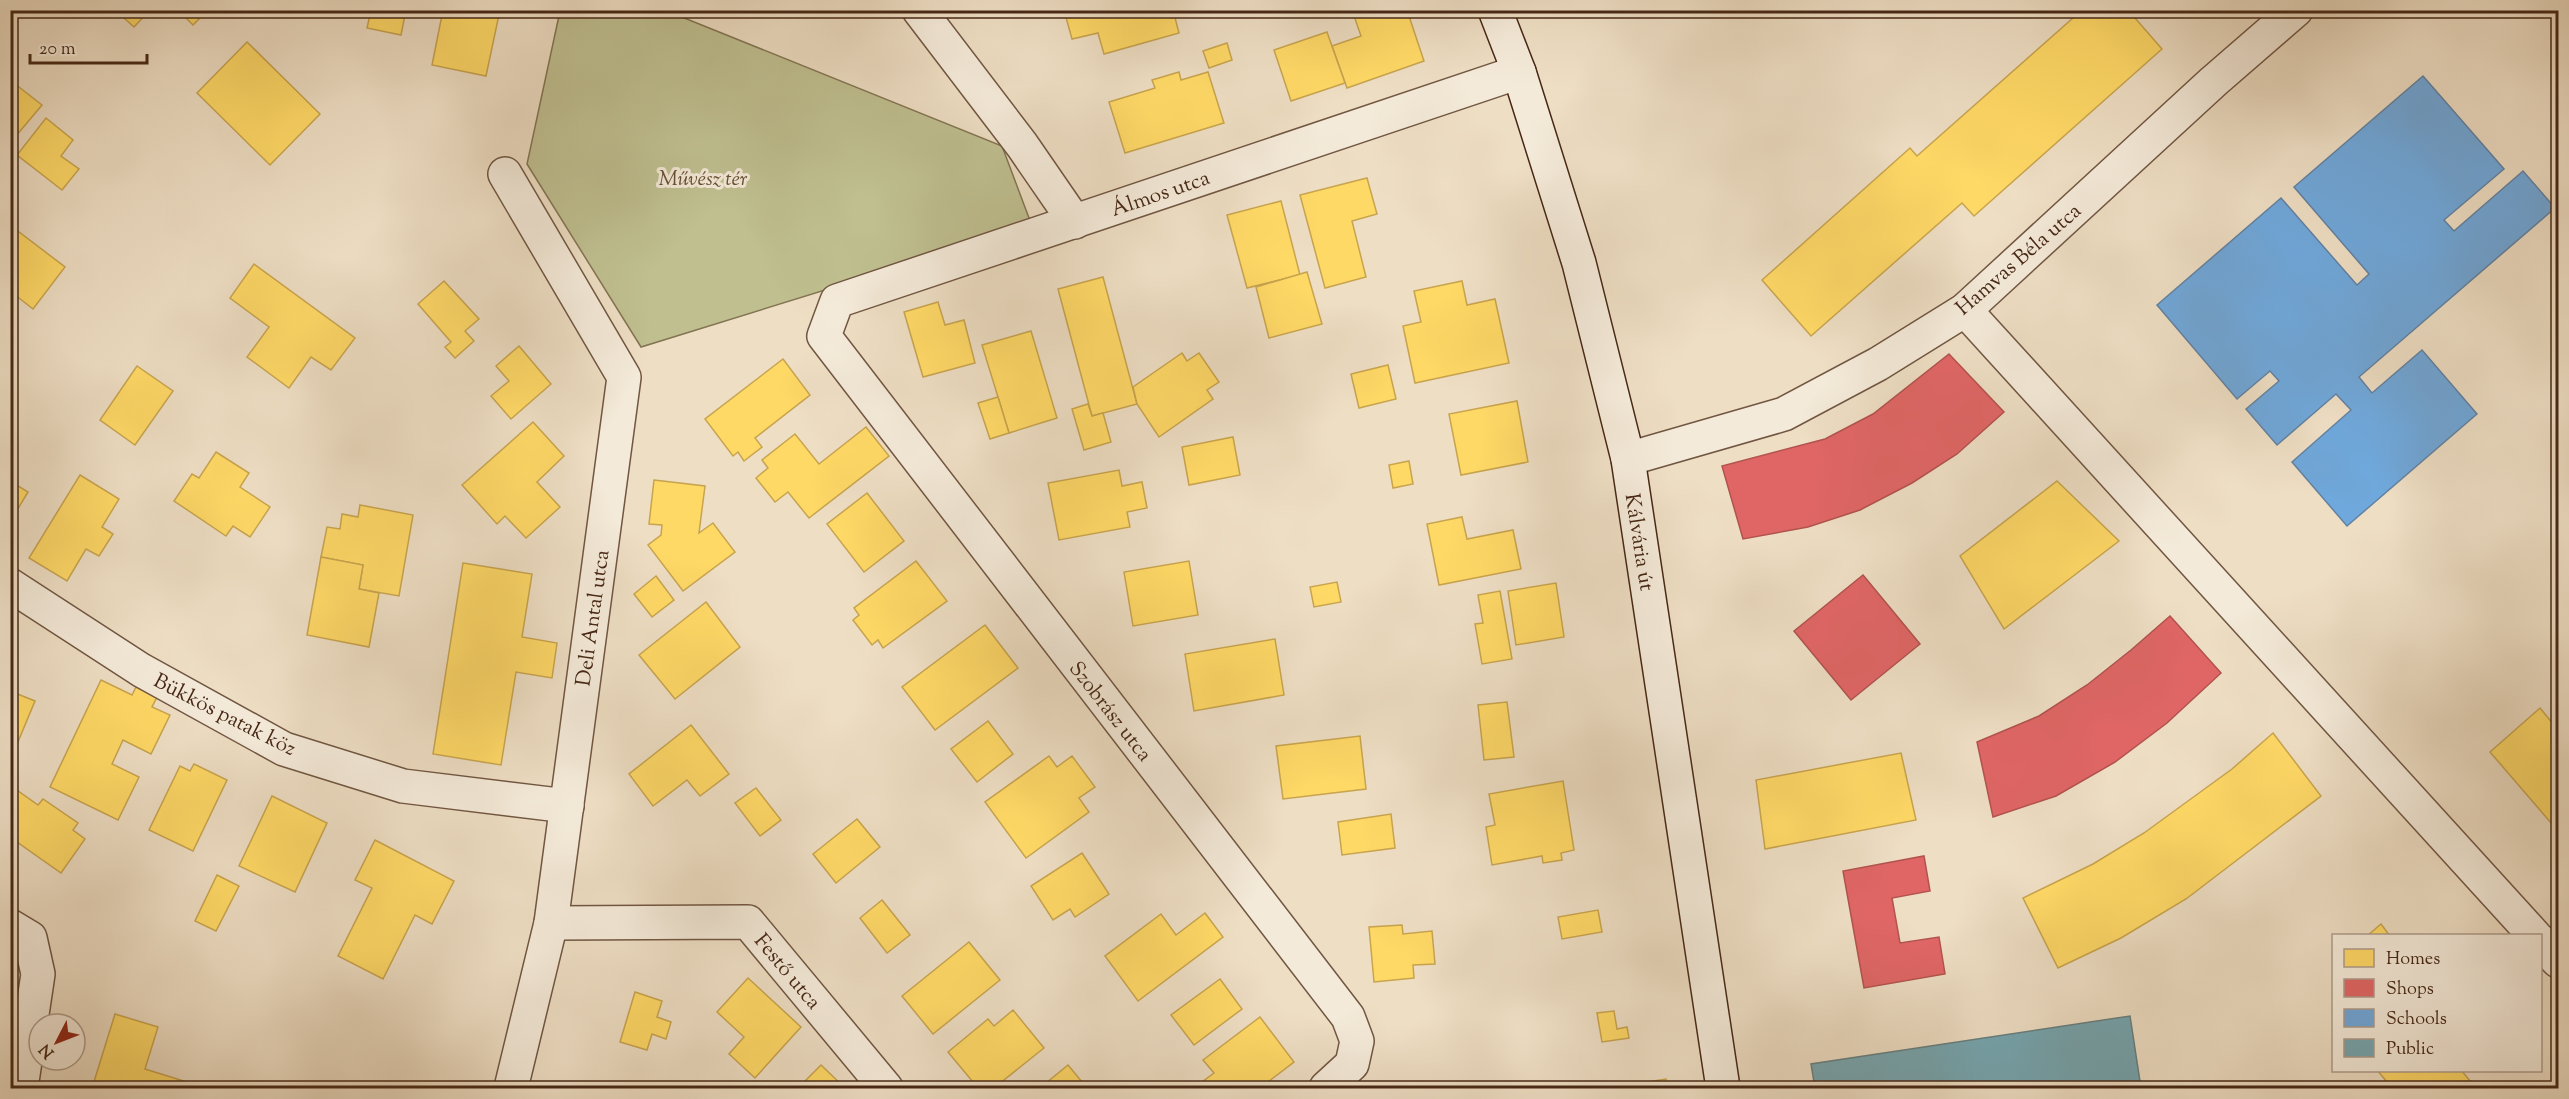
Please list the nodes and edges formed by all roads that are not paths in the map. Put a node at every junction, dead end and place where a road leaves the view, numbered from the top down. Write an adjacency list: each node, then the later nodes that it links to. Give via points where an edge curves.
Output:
1 (919, 10): 6 (street)
2 (1495, 10): 4 (street, Kálvária út)
3 (2296, 10): 7 (street, Hamvas Béla utca)
4 (1519, 72): 6 (street, Álmos utca); 9 (street, Kálvária út, via 1579,263)
5 (505, 174): 11 (street, Deli Antal utca, via 624,377)
6 (1075, 222): 8 (street, Álmos utca, via 837,301)
7 (1965, 310): 9 (street, Hamvas Béla utca, via 1878,364 1784,414); 14 (street)
8 (824, 336): 20 (street, Szobrász utca, via 1348,1017 1358,1041 1352,1064)
9 (1628, 459): 21 (street, Kálvária út)
10 (10, 585): 11 (street, Bükkös patak köz, via 141,670 284,749 403,786)
11 (567, 806): 12 (street, Deli Antal utca)
12 (551, 923): 18 (street, Deli Antal utca); 19 (street, Festő utca, via 748,922)
13 (10, 926): 17 (street, via 30,938 38,974)
14 (2533, 934)
15 (2542, 942): 16 (street)
16 (2559, 961)
17 (21, 1089)
18 (511, 1089)
19 (886, 1089)
20 (1326, 1089)
21 (1723, 1089)

